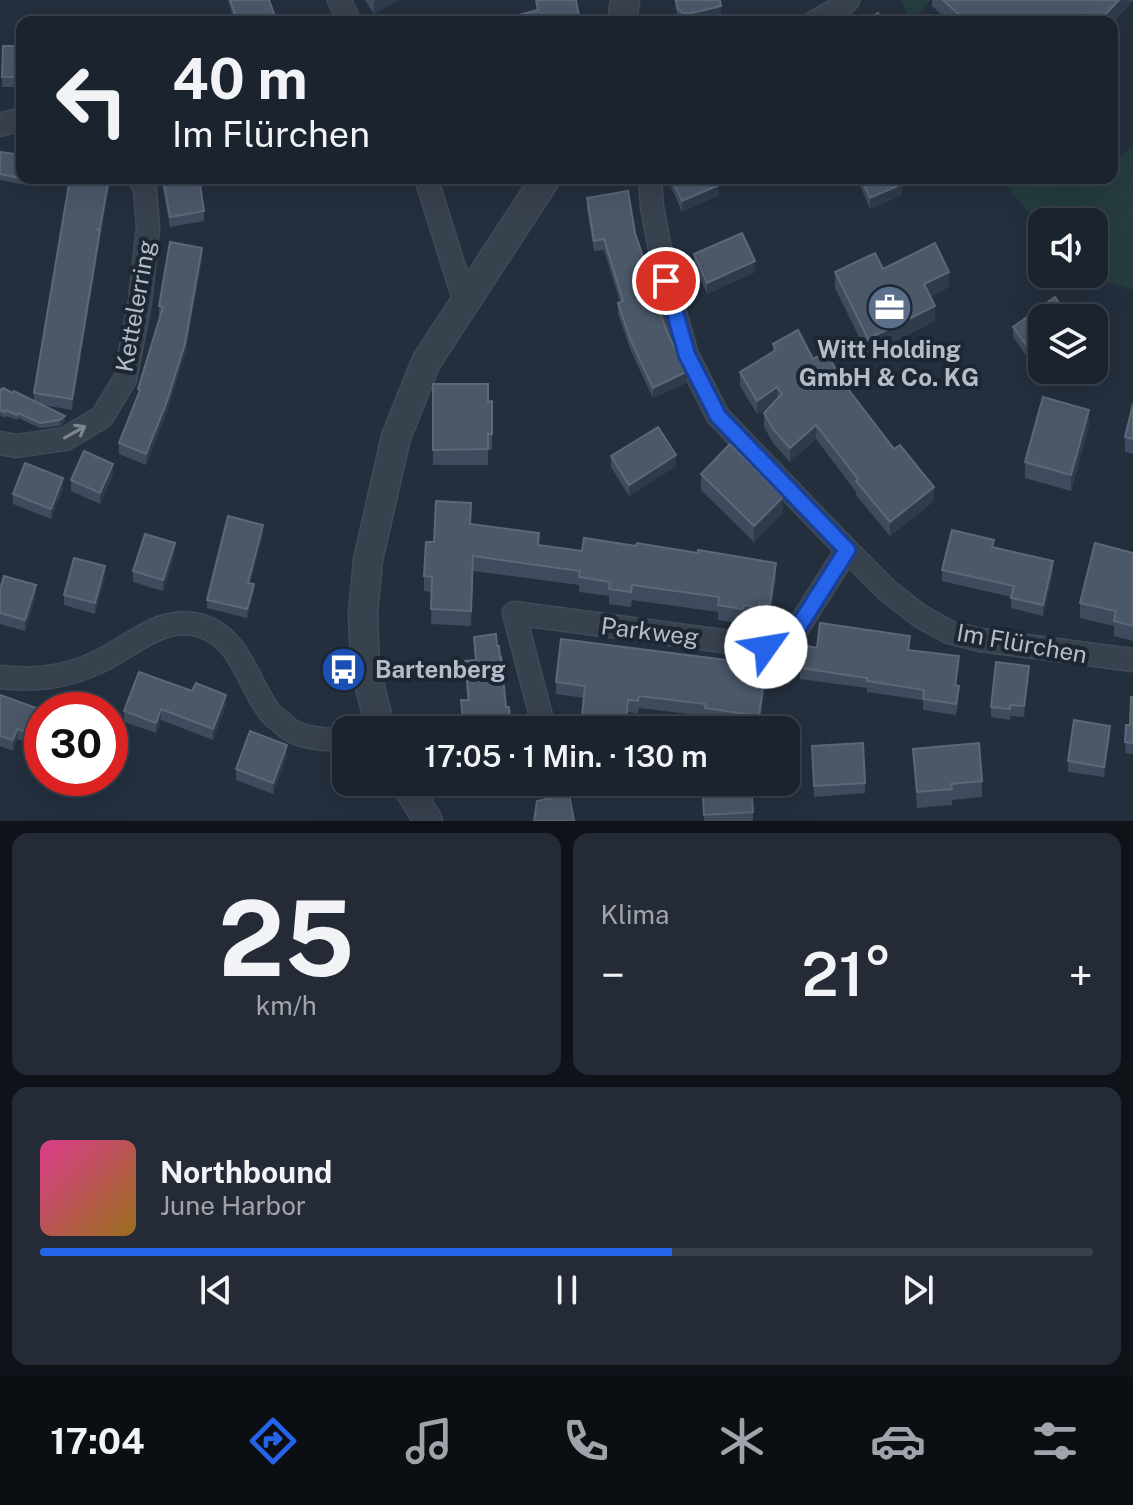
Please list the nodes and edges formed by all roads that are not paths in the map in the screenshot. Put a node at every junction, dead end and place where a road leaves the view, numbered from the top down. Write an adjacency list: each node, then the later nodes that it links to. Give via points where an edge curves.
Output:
1 (848, 0): 2 (street)
2 (826, 16)
3 (142, 184): 8 (street, Kettelerring, one-way to 3, via 65,439 102,417 125,379 148,227)
4 (428, 184): 7 (street)
5 (542, 184): 7 (street)
6 (650, 184): 9 (street, Im Flürchen, via 674,311 687,355 718,416)
7 (465, 302): 12 (street, via 426,362 396,437 368,560 365,668)
8 (0, 443)
9 (847, 550): 10 (street, Im Flürchen, via 888,591 949,632); 13 (street, Parkweg, via 797,629 786,642 766,647 514,613)
10 (1133, 660)
11 (0, 677): 14 (street, via 62,675 97,663 170,623 200,625 219,633 232,647 270,713 291,731)
12 (376, 716)
13 (541, 716)
14 (332, 740)
15 (413, 796): 16 (street)
16 (428, 821)

